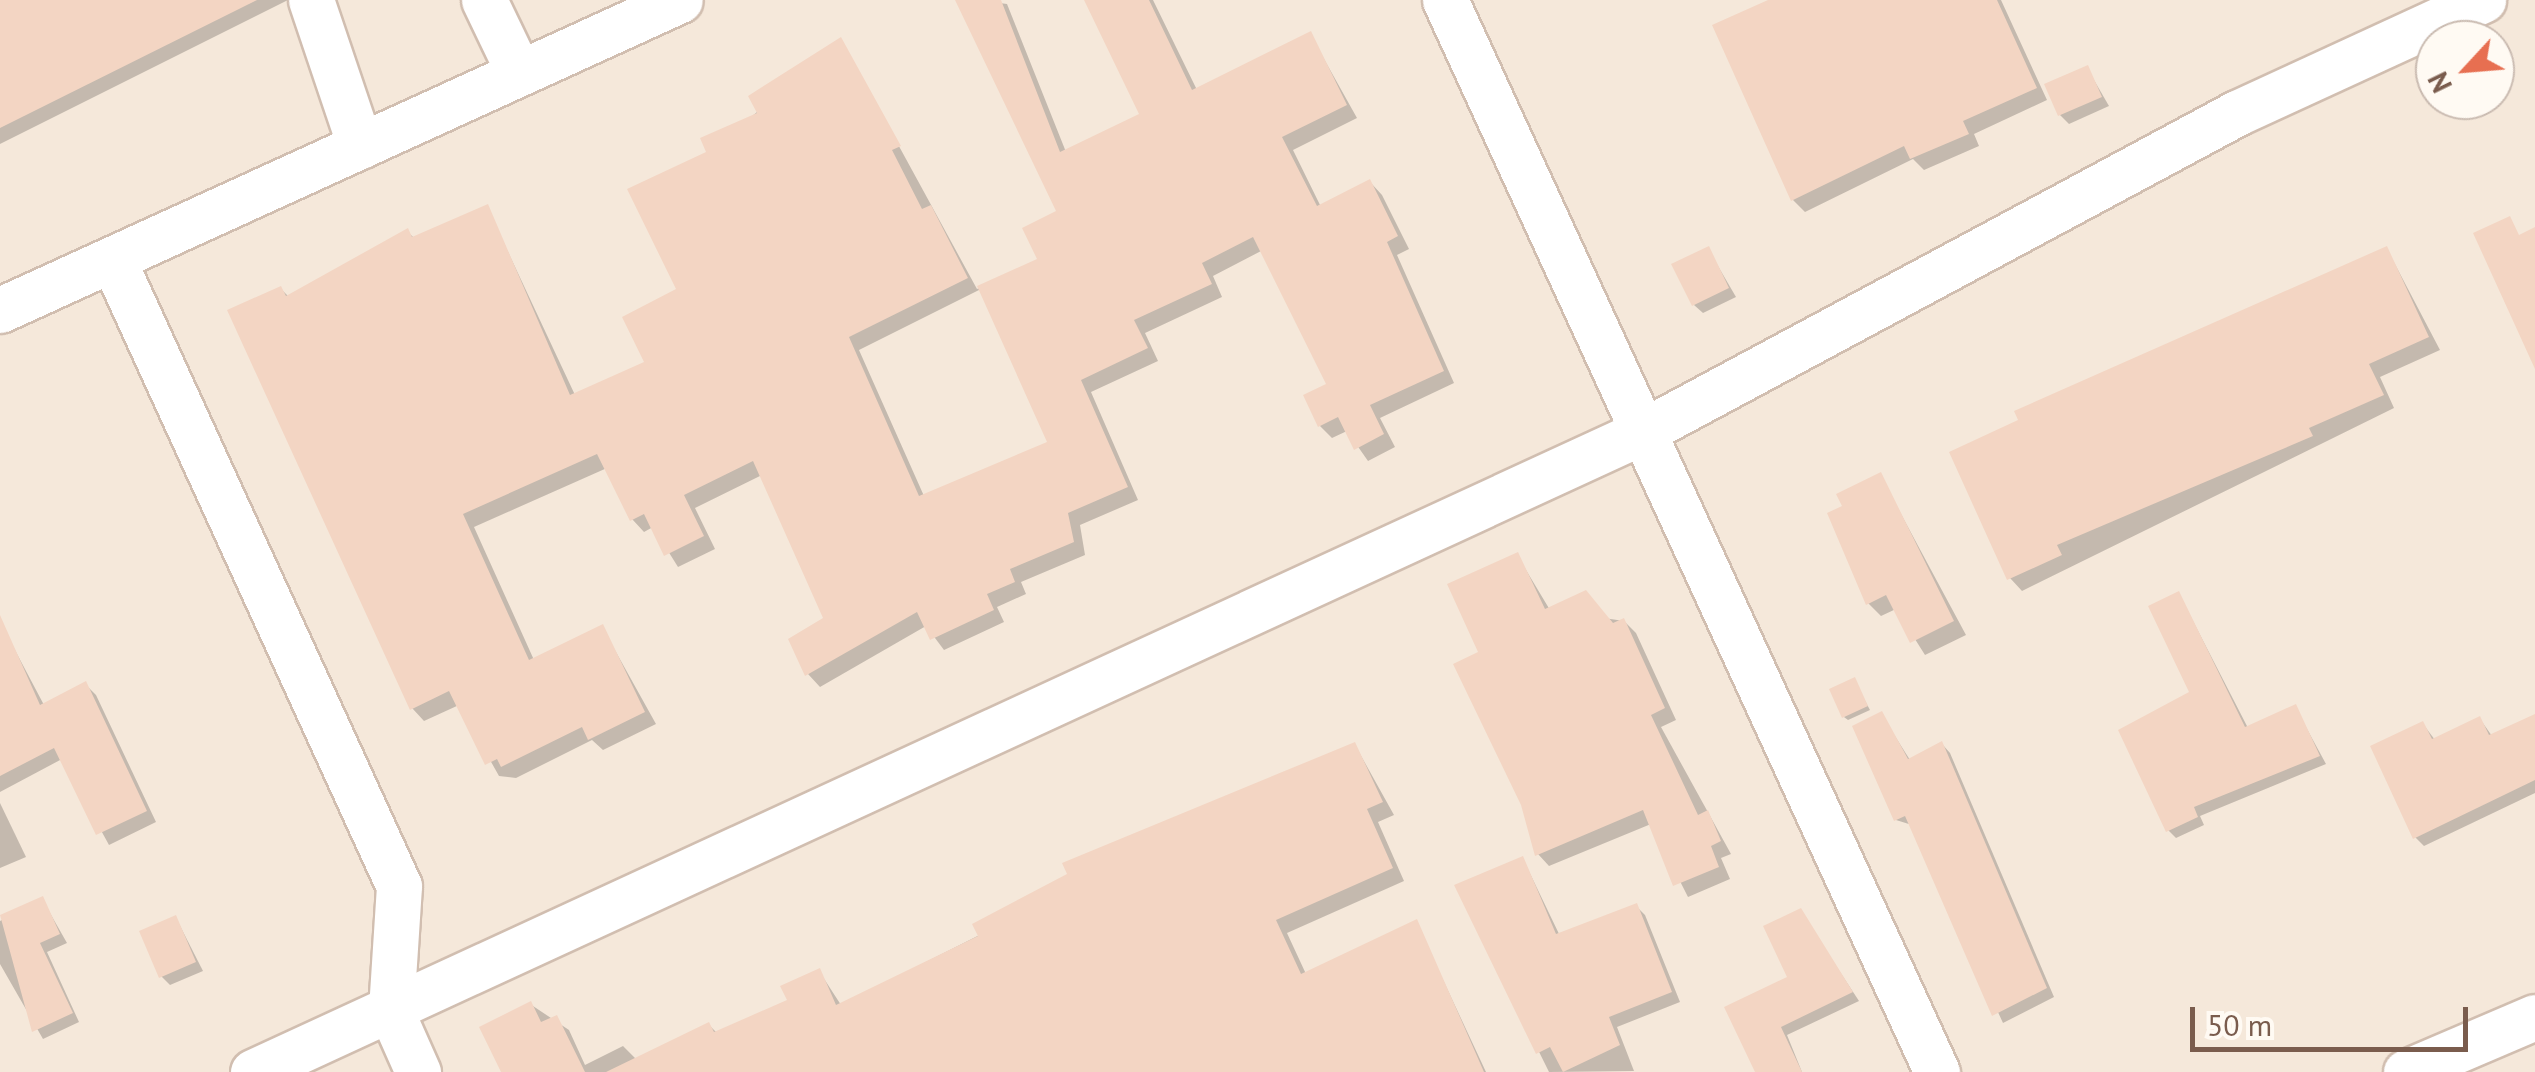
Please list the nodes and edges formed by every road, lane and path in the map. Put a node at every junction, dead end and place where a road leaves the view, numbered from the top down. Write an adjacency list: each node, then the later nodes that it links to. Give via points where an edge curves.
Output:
1 (311, 0): 7 (street)
2 (484, 0): 6 (street)
3 (680, 0): 6 (street)
4 (1445, 0): 10 (street)
5 (2482, 0): 10 (street, via 2237,113)
6 (519, 73): 7 (street)
7 (360, 146): 8 (street)
8 (113, 260): 9 (street); 11 (street, via 399,886)
9 (0, 310)
10 (1642, 432): 11 (street); 15 (street)
11 (391, 1011): 13 (street); 14 (street)
12 (2535, 1017): 16 (street)
13 (253, 1072)
14 (418, 1072)
15 (1937, 1072)
16 (2406, 1072)

